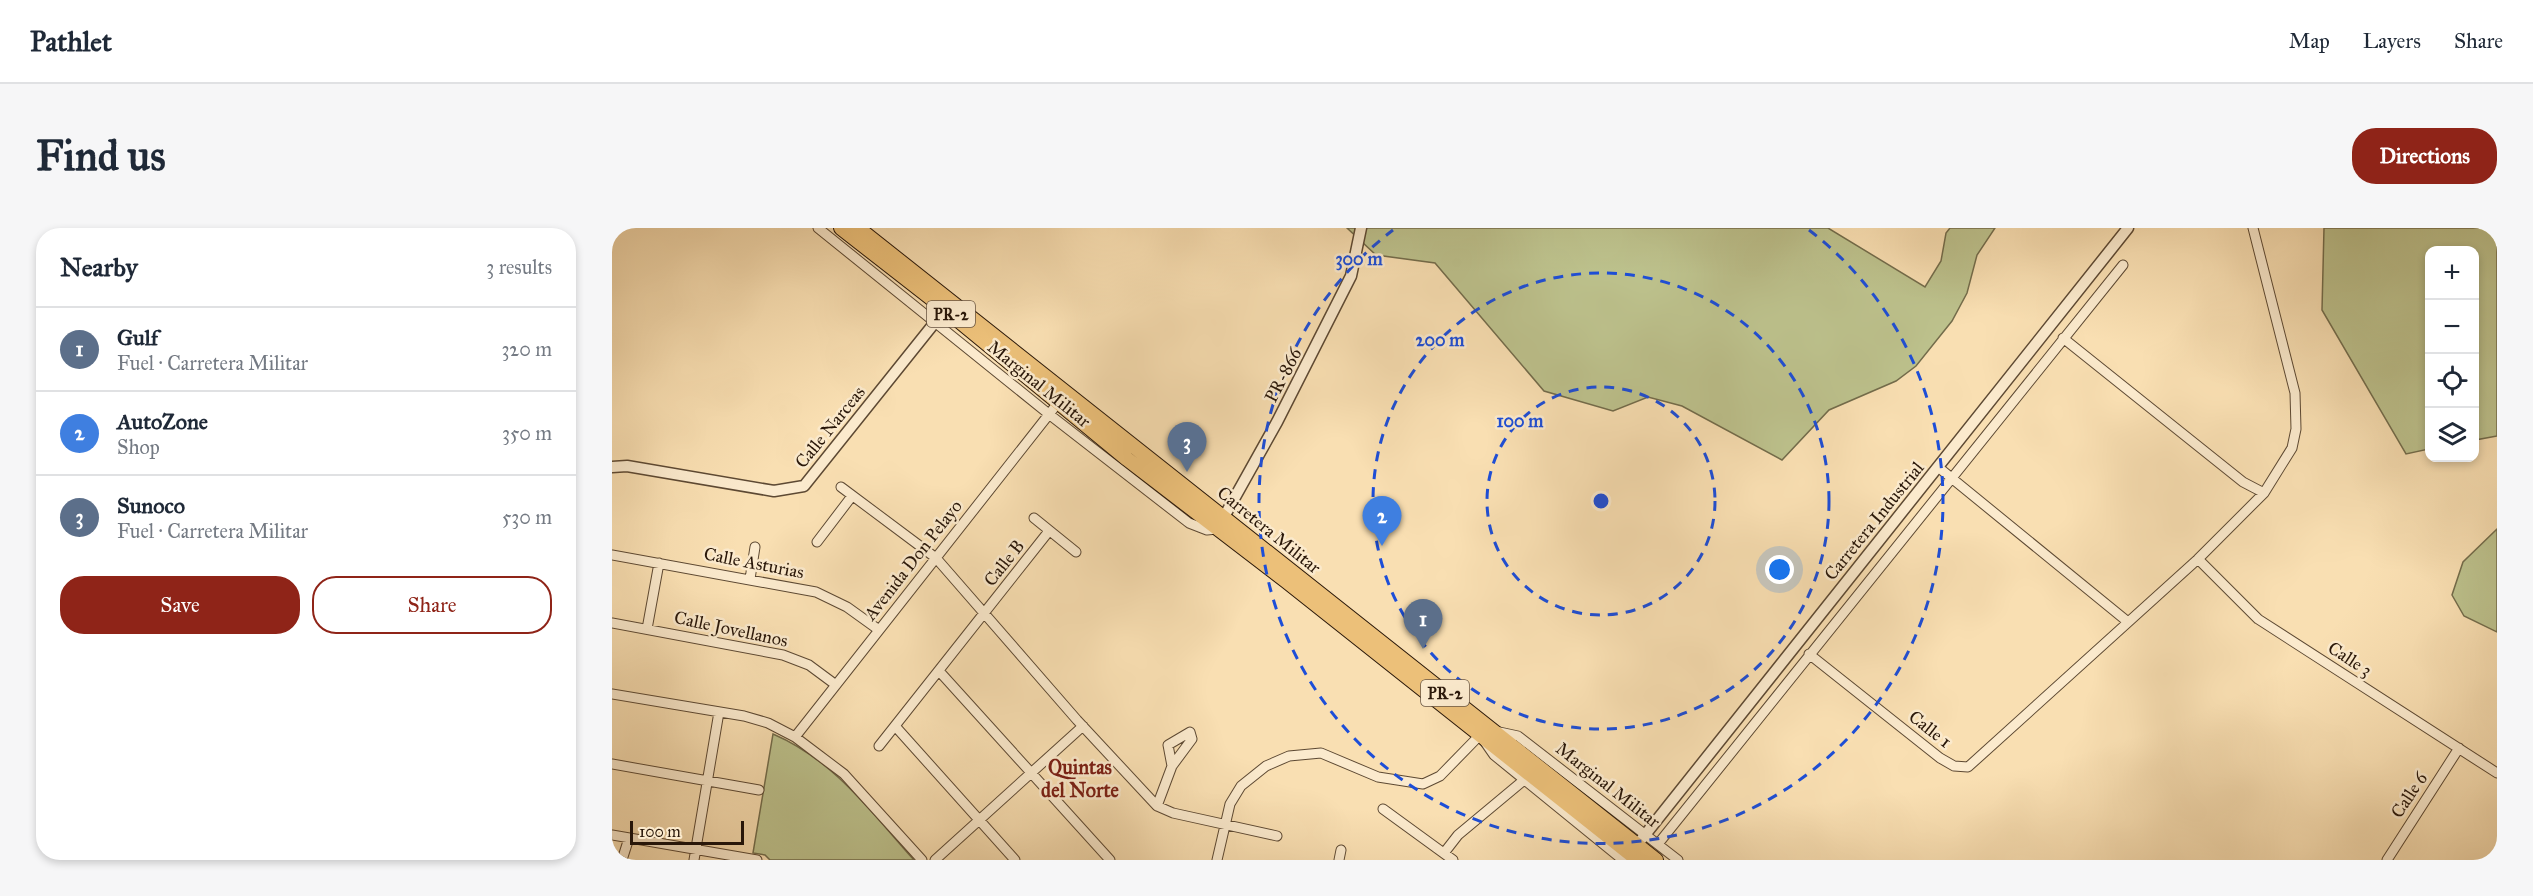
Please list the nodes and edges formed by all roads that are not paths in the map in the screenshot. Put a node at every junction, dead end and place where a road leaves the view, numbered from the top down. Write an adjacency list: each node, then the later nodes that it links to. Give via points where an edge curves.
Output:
1 (818, 228): 9 (street, Marginal Militar)
2 (841, 228): 8 (main road, Carretera Militar / PR-2)
3 (858, 228): 12 (main road, Carretera Militar / PR-2)
4 (1361, 228): 21 (street, PR-866 / PR-866, via 1351,276 1277,422)
5 (2128, 228): 15 (street, Carretera Industrial)
6 (2253, 228): 18 (street, Calle 1, via 2295,393 2292,448)
7 (2123, 265): 10 (street)
8 (941, 306): 11 (street); 13 (main road, Carretera Militar / PR-2)
9 (936, 321): 11 (street, Marginal Militar); 14 (street, Calle Narceas, via 804,486 774,491 627,466)
10 (2063, 338): 16 (street); 18 (street, via 2243,482)
11 (960, 341): 13 (street, Marginal Militar)
12 (1066, 392): 13 (street, Avenida Don Pelayo); 21 (main road, Carretera Militar / PR-2)
13 (1054, 409): 21 (main road, Carretera Militar / PR-2); 27 (street, Avenida Don Pelayo)
14 (612, 467)
15 (1938, 467): 16 (street); 64 (street, Carretera Industrial)
16 (1951, 478): 32 (street); 36 (street)
17 (841, 487): 19 (street)
18 (2264, 493): 28 (street, Calle 1)
19 (852, 496): 23 (street); 27 (street)
20 (1034, 518): 22 (street)
21 (1220, 523): 43 (main road, Carretera Militar / PR-2)
22 (1049, 531): 25 (street); 31 (street, Calle B)
23 (817, 542)
24 (755, 546): 30 (street)
25 (1076, 552)
26 (612, 555): 29 (street, Calle Asturias)
27 (936, 558): 31 (street); 35 (street, Avenida Don Pelayo)
28 (2198, 559): 32 (street, Calle 1); 46 (street, Calle 3, via 2258,620)
29 (658, 563): 30 (street, Calle Asturias); 34 (street)
30 (750, 579): 35 (street, Calle Asturias, via 816,592 847,606)
31 (984, 615): 37 (street, Calle B); 42 (street)
32 (2128, 622): 36 (street, Calle 1, via 1968,766 1954,766)
33 (612, 623): 34 (street, Calle Jovellanos)
34 (647, 629): 38 (street, Calle Jovellanos, via 783,655 809,665)
35 (879, 630): 38 (street, Avenida Don Pelayo)
36 (1809, 654): 62 (street)
37 (939, 671): 41 (street, Calle B); 49 (street)
38 (837, 685): 44 (street, Avenida Don Pelayo)
39 (612, 694): 40 (street)
40 (719, 712): 44 (street, via 768,723); 52 (street)
41 (895, 726): 45 (street, Calle B); 56 (street)
42 (1083, 726): 49 (street); 54 (street)
43 (1487, 733): 51 (street, Marginal Militar, via 1494,755); 57 (street, via 1440,776 1423,784 1378,777 1321,753 1289,756 1266,766 1241,786 1230,804); 64 (main road, Carretera Militar / PR-2); 64 (street, Marginal Militar, via 1518,736)
44 (795, 737): 69 (street, via 844,774)
45 (879, 746)
46 (2459, 748): 50 (street, Calle 3); 78 (street, Calle 6)
47 (612, 764): 52 (street)
48 (1172, 766): 54 (street)
49 (1031, 773): 56 (street); 72 (street)
50 (2497, 773)
51 (1524, 780): 61 (street, Marginal Militar); 65 (street, via 1458,835)
52 (708, 781): 53 (street); 63 (street)
53 (759, 790)
54 (1157, 806): 57 (street)
55 (1383, 809): 65 (street)
56 (979, 820): 70 (street); 71 (street)
57 (1225, 825): 59 (street); 73 (street)
58 (612, 835): 60 (street)
59 (1277, 836)
60 (629, 838): 63 (street); 66 (street)
61 (1599, 842): 64 (street, Marginal Militar); 75 (street)
62 (1658, 844): 64 (street, Marginal Militar); 77 (street, Marginal Militar)
63 (697, 850): 67 (street); 68 (street)
64 (1633, 852): 76 (main road, Carretera Militar / PR-2)
65 (1444, 853): 74 (street)
66 (622, 860)
67 (694, 860)
68 (757, 860)
69 (922, 860)
70 (935, 860)
71 (1016, 860)
72 (1110, 860)
73 (1217, 860)
74 (1453, 860)
75 (1611, 860)
76 (1656, 860)
77 (1678, 860)
78 (2388, 860)

